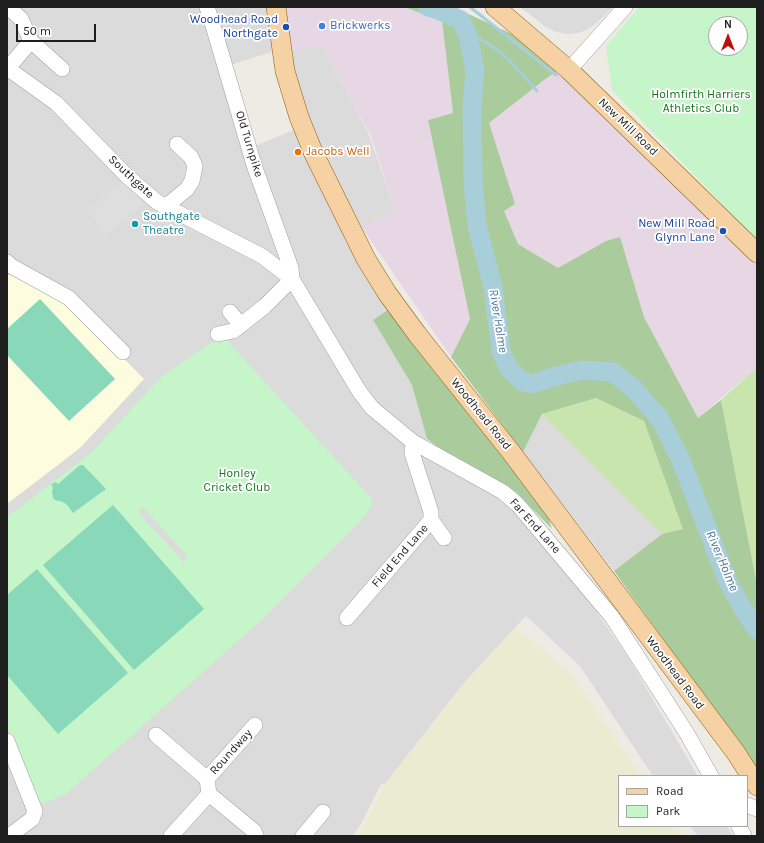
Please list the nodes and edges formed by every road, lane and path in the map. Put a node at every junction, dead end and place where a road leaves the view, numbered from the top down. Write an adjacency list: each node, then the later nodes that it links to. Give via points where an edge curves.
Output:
1 (206, 7): 14 (street, Old Turnpike, via 254,165 291,268)
2 (276, 7): 28 (main road, Woodhead Road, via 285,71 299,117 316,160 366,259 417,334 511,452 736,754)
3 (495, 7): 9 (main road, New Mill Road)
4 (625, 7): 9 (street)
5 (9, 8): 6 (street, via 21,19)
6 (31, 41): 7 (street); 8 (street)
7 (7, 68): 11 (street, Southgate, via 56,103 127,176)
8 (62, 69)
9 (569, 70): 12 (main road, New Mill Road)
10 (177, 144): 11 (street, via 191,157 195,166 192,181 187,189)
11 (165, 208): 14 (street, Southgate, via 262,256)
12 (757, 253)
13 (7, 262): 18 (street, via 68,298)
14 (292, 279): 16 (street); 19 (street, Far End Lane, via 359,391 372,408)
15 (230, 312): 16 (street)
16 (241, 325): 17 (street, via 233,331)
17 (218, 334)
18 (123, 352)
19 (414, 442): 20 (street, Field End Lane, via 412,454); 26 (street, Far End Lane, via 503,492 518,505 612,617 686,732)
20 (431, 520): 21 (street); 22 (street, Field End Lane)
21 (444, 538)
22 (347, 618)
23 (255, 725): 27 (street, Roundway)
24 (156, 735): 27 (street, Roundway)
25 (7, 741): 33 (street, via 35,811 32,819)
26 (710, 775)
27 (208, 786): 34 (street, Roundway); 35 (street, via 254,831)
28 (757, 786)
29 (748, 806): 30 (street)
30 (757, 810)
31 (323, 812): 36 (street)
32 (740, 827): 37 (street)
33 (9, 836)
34 (171, 836)
35 (256, 836)
36 (303, 836)
37 (744, 836)

